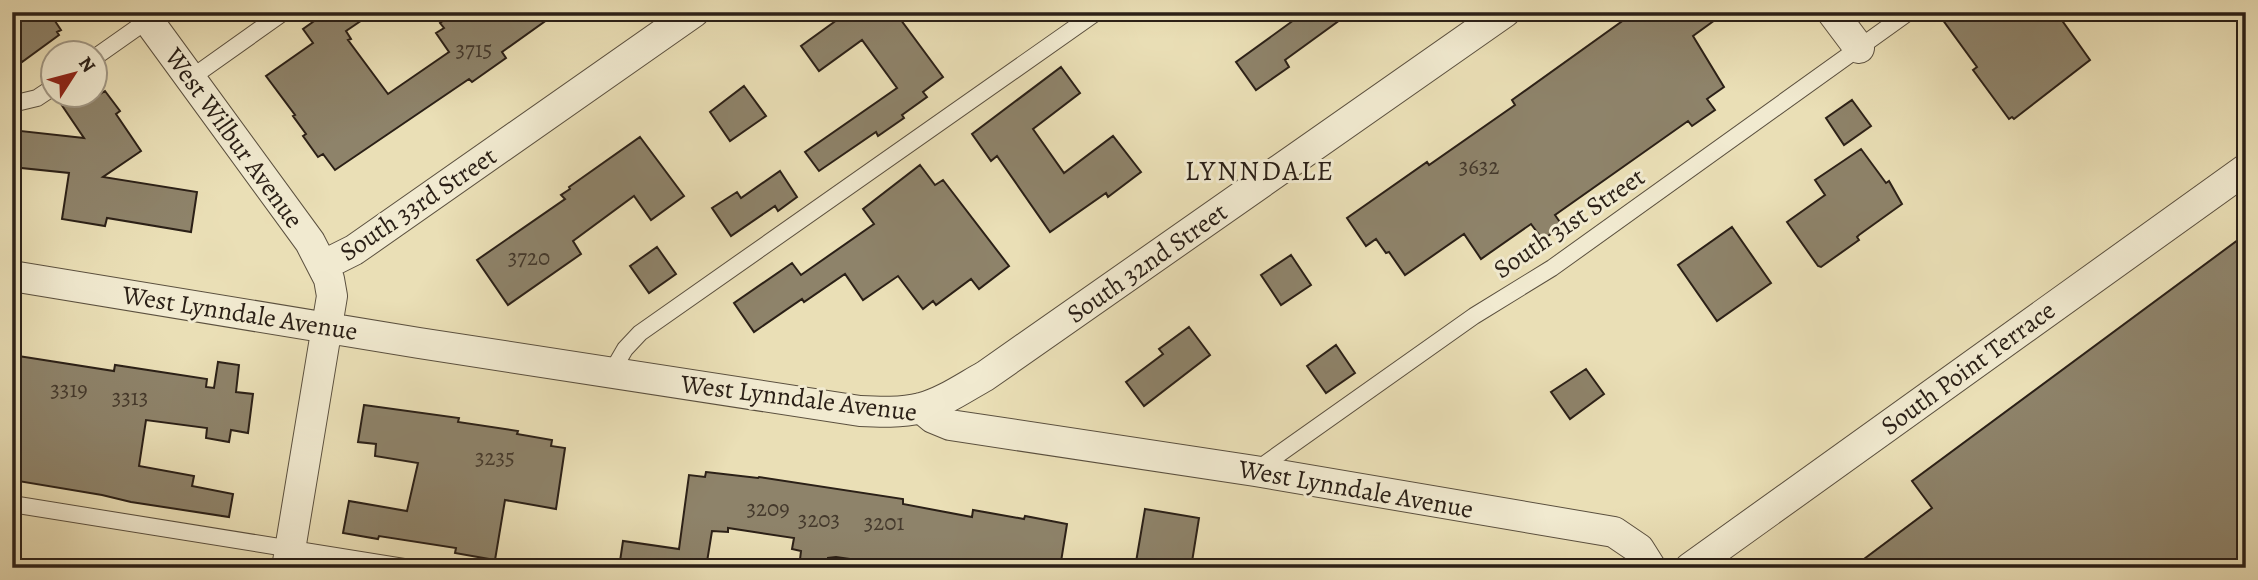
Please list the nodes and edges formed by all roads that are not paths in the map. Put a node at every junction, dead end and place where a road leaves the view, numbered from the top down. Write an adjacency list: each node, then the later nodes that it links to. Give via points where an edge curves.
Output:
1 (284, 12): 10 (lane)
2 (694, 12): 14 (street, South 33rd Street, via 355,250)
3 (1097, 12): 17 (lane, via 640,333)
4 (1505, 12): 18 (street, South 32nd Street, via 985,376)
5 (1832, 12): 9 (street)
6 (1909, 12): 9 (lane, South 31st Street)
7 (145, 16): 8 (lane); 10 (street, West Wilbur Avenue)
8 (108, 46)
9 (1859, 48): 19 (lane, South 31st Street, via 1552,268 1474,316)
10 (191, 78): 14 (street, West Wilbur Avenue)
11 (38, 97): 12 (lane)
12 (12, 104)
13 (2246, 169): 24 (street, South Point Terrace)
14 (324, 265): 16 (street, South 33rd Street, via 332,296)
15 (12, 276): 16 (street, West Lynndale Avenue)
16 (326, 328): 17 (street, West Lynndale Avenue); 21 (street, South 33rd Street)
17 (611, 373): 18 (street, West Lynndale Avenue, via 860,411)
18 (921, 408): 19 (street, West Lynndale Avenue, via 950,425)
19 (1255, 471): 23 (street, West Lynndale Avenue, via 1614,532 1639,549)
20 (12, 504): 21 (lane)
21 (289, 558): 22 (lane)
22 (410, 568)
23 (1651, 568)
24 (1689, 568)

